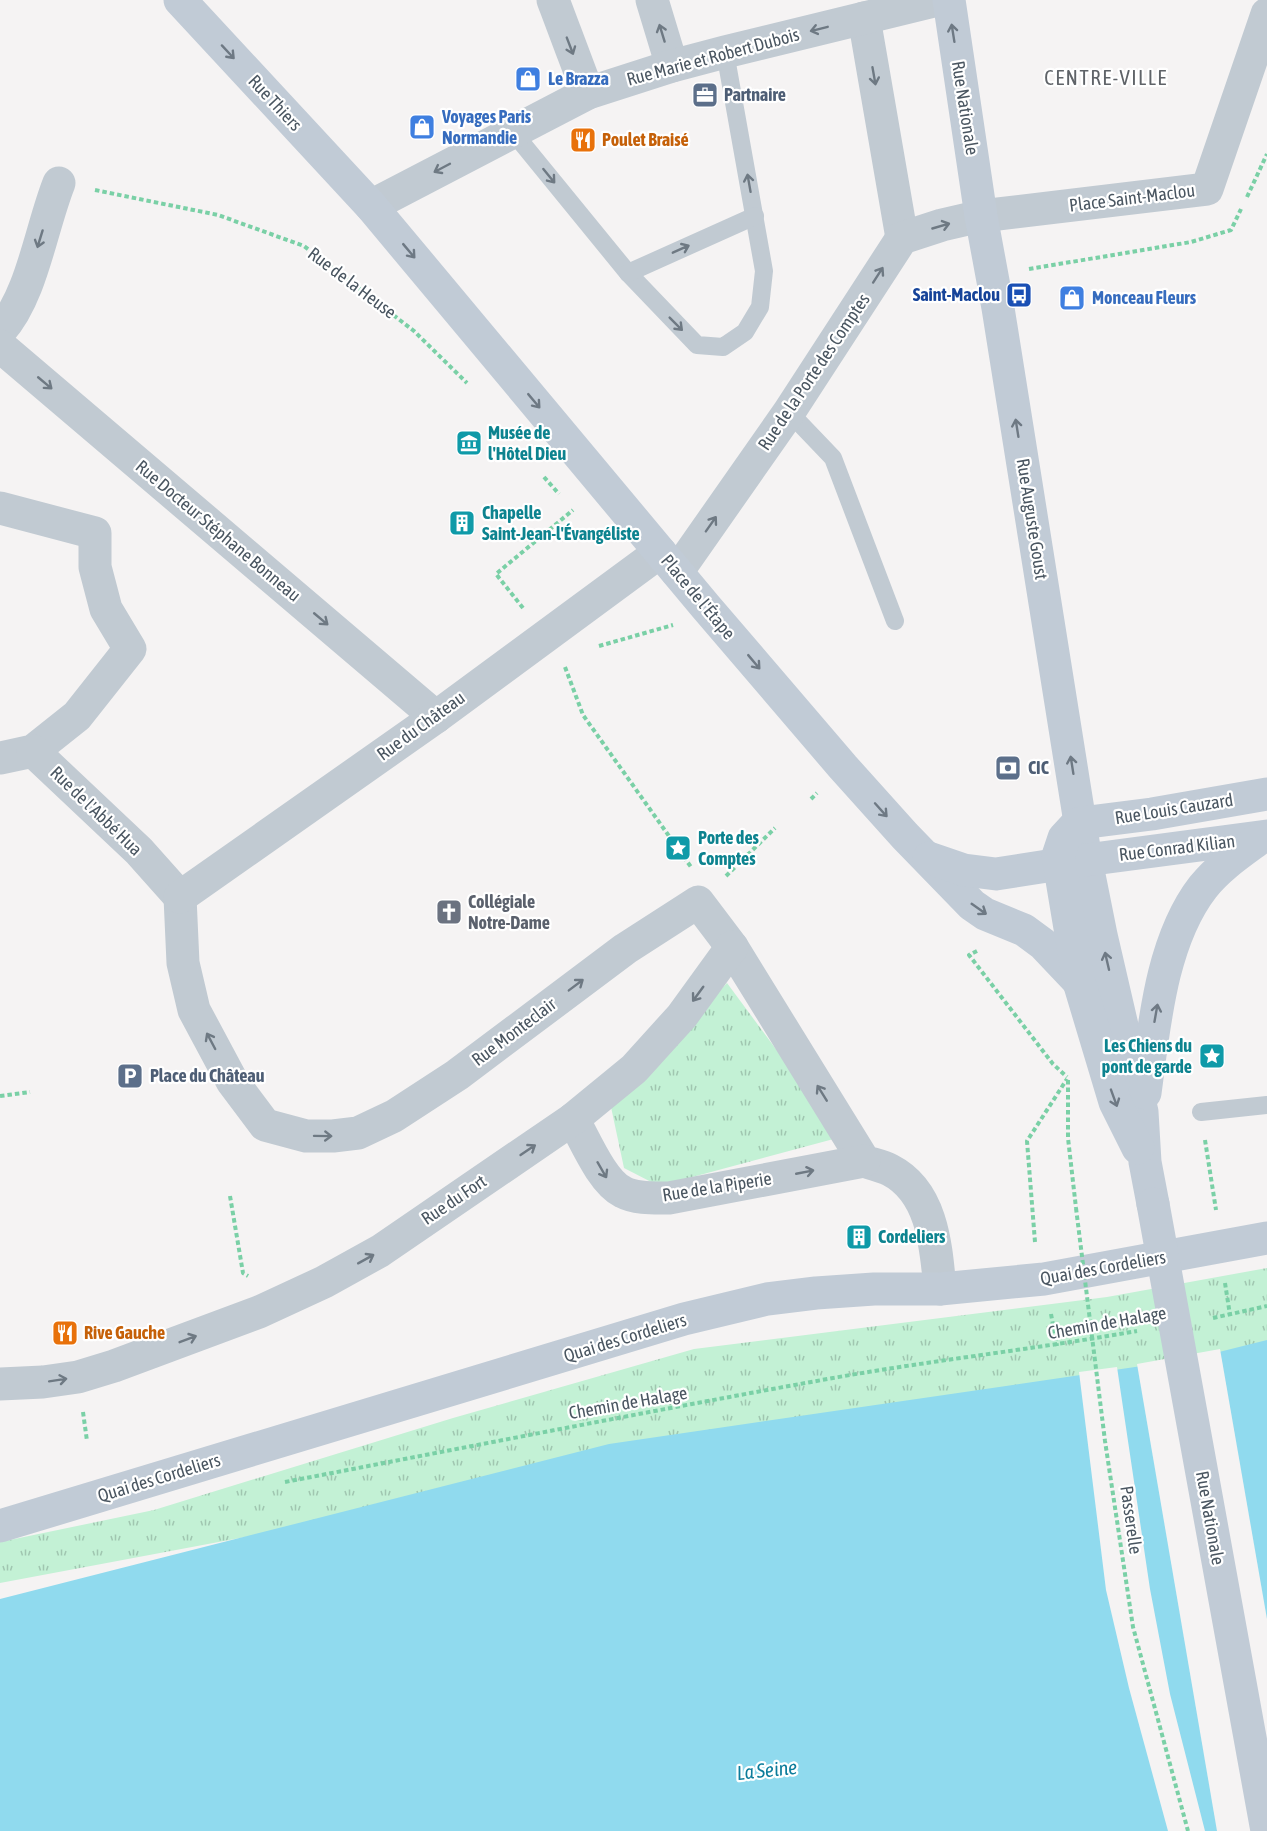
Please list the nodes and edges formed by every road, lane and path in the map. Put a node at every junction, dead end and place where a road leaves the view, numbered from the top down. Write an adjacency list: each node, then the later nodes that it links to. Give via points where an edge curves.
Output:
1 (180, 0): 14 (main road, Rue Thiers, one-way to 14)
2 (553, 0): 10 (street, one-way to 10)
3 (652, 0): 9 (street, one-way to 3)
4 (938, 0): 7 (street, Rue Marie et Robert Dubois)
5 (948, 0): 16 (main road, Rue Nationale, one-way to 5)
6 (1267, 14): 16 (street, Place Saint-Maclou, via 1207,189)
7 (864, 18): 8 (street, Rue Marie et Robert Dubois, one-way to 8); 17 (street, one-way to 17)
8 (725, 51): 9 (street, Rue Marie et Robert Dubois); 15 (lane, one-way to 8)
9 (672, 66): 10 (street, Rue Marie et Robert Dubois)
10 (588, 93): 11 (street, Rue Marie et Robert Dubois)
11 (512, 131): 14 (street, Rue Marie et Robert Dubois, one-way to 14); 18 (lane, one-way to 18)
12 (1267, 154): 19 (path, via 1231,230 1191,242)
13 (59, 183): 20 (street, one-way to 20, via 27,282); 22 (path, Rue de la Heuse, via 218,215 304,246 414,331)
14 (371, 206): 30 (main road, Place de l'Étape, one-way to 30)
15 (754, 216): 18 (lane, one-way to 15); 18 (lane, one-way to 15, via 697,345 723,347 745,332 760,307 764,271)
16 (981, 216): 17 (street, one-way to 16); 19 (main road, Rue Auguste Goust)
17 (902, 238): 23 (street, Rue de la Porte des Comptes, one-way to 17)
18 (628, 273)
19 (992, 275): 41 (main road, Rue Auguste Goust, one-way to 19)
20 (0, 331)
21 (0, 346): 35 (street, Rue Docteur Stéphane Bonneau, one-way to 35)
22 (473, 390)
23 (789, 412): 30 (street, Rue de la Porte des Comptes, one-way to 23); 31 (lane, via 833,458)
24 (539, 470): 25 (path)
25 (560, 495)
26 (566, 502): 28 (path)
27 (0, 508): 36 (street, via 95,533 95,567 106,609 130,649 77,716)
28 (573, 510): 29 (path); 33 (path, via 496,574)
29 (580, 518)
30 (669, 562): 33 (street, Rue du Château); 44 (main road, Place de l'Étape, one-way to 44)
31 (895, 621)
32 (679, 624): 34 (path)
33 (546, 636): 35 (street, Rue du Château); 46 (path, via 561,656 583,715)
34 (593, 647)
35 (436, 717): 47 (street, Rue du Château)
36 (33, 751): 37 (street); 47 (street, Rue de l'Abbé Hua, via 139,851)
37 (0, 758)
38 (809, 786): 40 (path, via 816,795)
39 (1267, 794): 41 (main road, Rue Louis Cauzard)
40 (811, 799)
41 (1082, 823): 45 (main road, via 1064,838 1058,856)
42 (775, 828): 48 (path)
43 (1265, 837): 45 (main road, Rue Conrad Kilian); 56 (main road, one-way to 43, via 1161,989 1181,926 1196,897 1215,874)
44 (922, 854): 45 (main road, Place de l'Étape, via 982,874); 49 (main road, one-way to 49, via 972,905)
45 (1073, 862): 51 (main road); 56 (main road, one-way to 45, via 1101,935)
46 (694, 871)
47 (180, 897): 48 (street, Rue Monteclair, via 183,963 194,1010 232,1082 266,1125 306,1136 358,1133 394,1116 457,1075 625,949)
48 (699, 902): 50 (street)
49 (1024, 930): 51 (main road, via 1050,950); 52 (path, via 969,955)
50 (732, 947): 58 (street, Rue du Fort, one-way to 58, via 682,1016 634,1069); 59 (street, one-way to 50)
51 (1079, 982): 60 (main road, one-way to 60, via 1115,1102)
52 (1068, 1078): 63 (path, via 1028,1141); 73 (path, Passerelle, bridge, via 1068,1138 1076,1208 1133,1627)
53 (30, 1092): 54 (path)
54 (0, 1096)
55 (1267, 1105): 57 (lane)
56 (1142, 1112): 60 (main road)
57 (1201, 1112): 64 (path)
58 (573, 1119): 59 (street, Rue de la Piperie, one-way to 59, via 607,1179 622,1192 643,1198 669,1198); 67 (street, Rue du Fort, one-way to 58, via 380,1251)
59 (864, 1161): 65 (street, via 890,1170 909,1183 923,1204 935,1245)
60 (1145, 1162): 74 (main road, Rue Nationale, bridge)
61 (230, 1196): 67 (path, via 243,1274 252,1277)
62 (1267, 1239): 64 (main road, Quai des Cordeliers)
63 (1035, 1243)
64 (1221, 1247): 65 (main road, Quai des Cordeliers, via 1044,1279)
65 (940, 1289): 72 (main road, Quai des Cordeliers, via 816,1293 767,1299 684,1319)
66 (1267, 1306): 68 (path)
67 (259, 1312): 70 (street, Rue du Fort, one-way to 67, via 78,1377)
68 (1207, 1319)
69 (1138, 1331): 71 (path, Chemin de Halage, via 835,1378)
70 (0, 1384)
71 (280, 1483)
72 (0, 1526)
73 (1188, 1831)
74 (1267, 1831)

